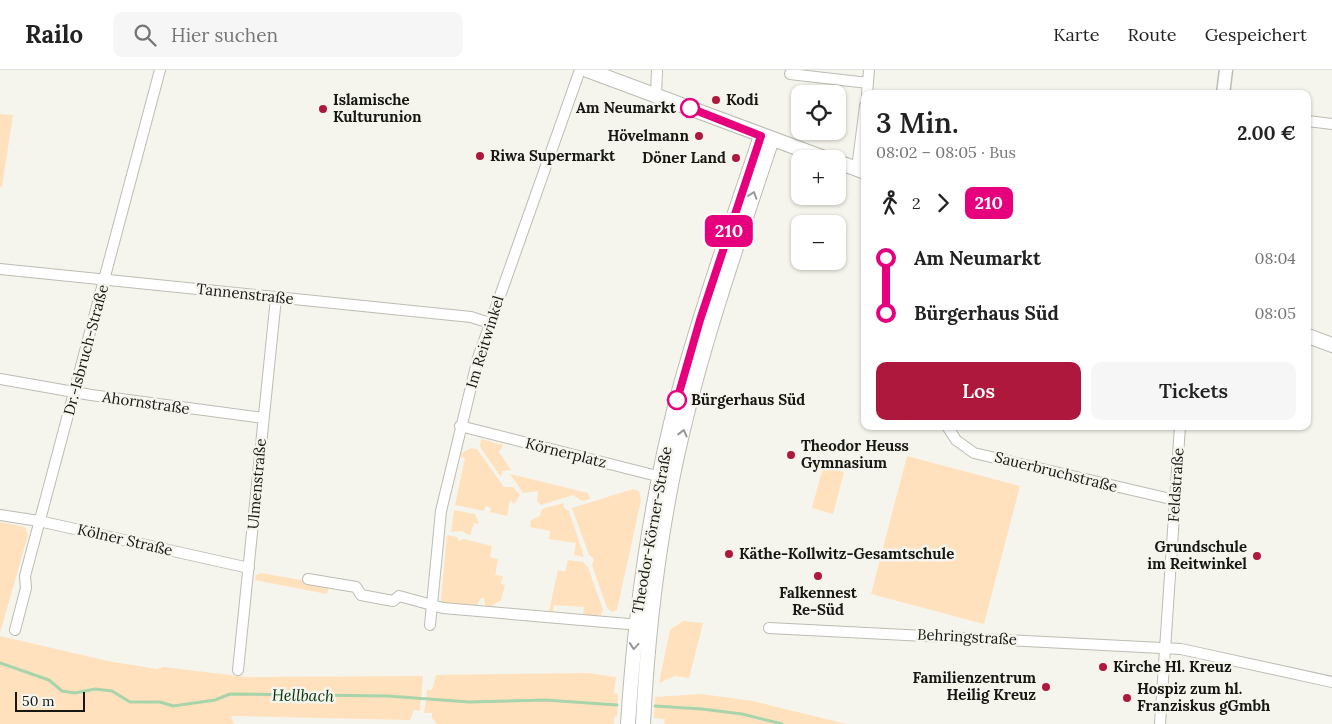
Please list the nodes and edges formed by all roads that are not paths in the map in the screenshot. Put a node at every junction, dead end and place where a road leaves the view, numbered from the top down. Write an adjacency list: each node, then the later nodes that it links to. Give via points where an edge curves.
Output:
1 (160, 70): 19 (street, Dr.-Isbruch-Straße)
2 (580, 70): 21 (street, Im Reitwinkel)
3 (587, 70): 11 (main road)
4 (657, 70): 11 (street)
5 (869, 70): 8 (street)
6 (1226, 70): 10 (street)
7 (790, 74): 8 (street)
8 (868, 83): 9 (street)
9 (867, 90)
10 (1224, 90)
11 (656, 95): 14 (main road)
12 (1311, 122): 13 (street)
13 (1332, 124)
14 (766, 137): 15 (main road); 30 (main road, Theodor-Körner-Straße, via 701,341)
15 (802, 150)
16 (846, 165): 17 (main road)
17 (861, 171)
18 (0, 269): 19 (street, Tannenstraße)
19 (104, 280): 20 (street, Tannenstraße); 25 (street, Dr.-Isbruch-Straße)
20 (276, 298): 21 (street, Tannenstraße, via 471,317); 26 (street, Ulmenstraße)
21 (490, 323): 27 (street, Im Reitwinkel)
22 (1311, 337): 23 (main road)
23 (1332, 346)
24 (0, 380): 25 (street, Ahornstraße)
25 (74, 391): 26 (street, Ahornstraße); 33 (street, Dr.-Isbruch-Straße)
26 (263, 418): 34 (street, Ulmenstraße)
27 (460, 426): 30 (street, Körnerplatz); 36 (street, Im Reitwinkel, via 441,511)
28 (950, 430): 31 (street, Sauerbruchstraße, via 956,440 974,452)
29 (1180, 430): 31 (street, Feldstraße)
30 (666, 478): 44 (main road, Theodor-Körner-Straße, one-way to 44, via 637,616); 45 (main road, Theodor-Körner-Straße, via 646,662)
31 (1175, 500): 41 (street, Feldstraße)
32 (0, 514): 33 (street, Kölner Straße)
33 (40, 521): 34 (street, Kölner Straße); 40 (street, Dr.-Isbruch-Straße)
34 (249, 568): 42 (street, Ulmenstraße)
35 (308, 579): 36 (street, via 356,587 361,595 393,601 399,596)
36 (432, 604): 37 (street, via 443,608); 38 (street, Im Reitwinkel)
37 (628, 624)
38 (430, 625)
39 (769, 628): 41 (street, Behringstraße)
40 (15, 630)
41 (1165, 648): 43 (street, Behringstraße); 46 (street, Feldstraße)
42 (238, 670)
43 (1332, 682)
44 (628, 724)
45 (643, 724)
46 (1160, 724)

